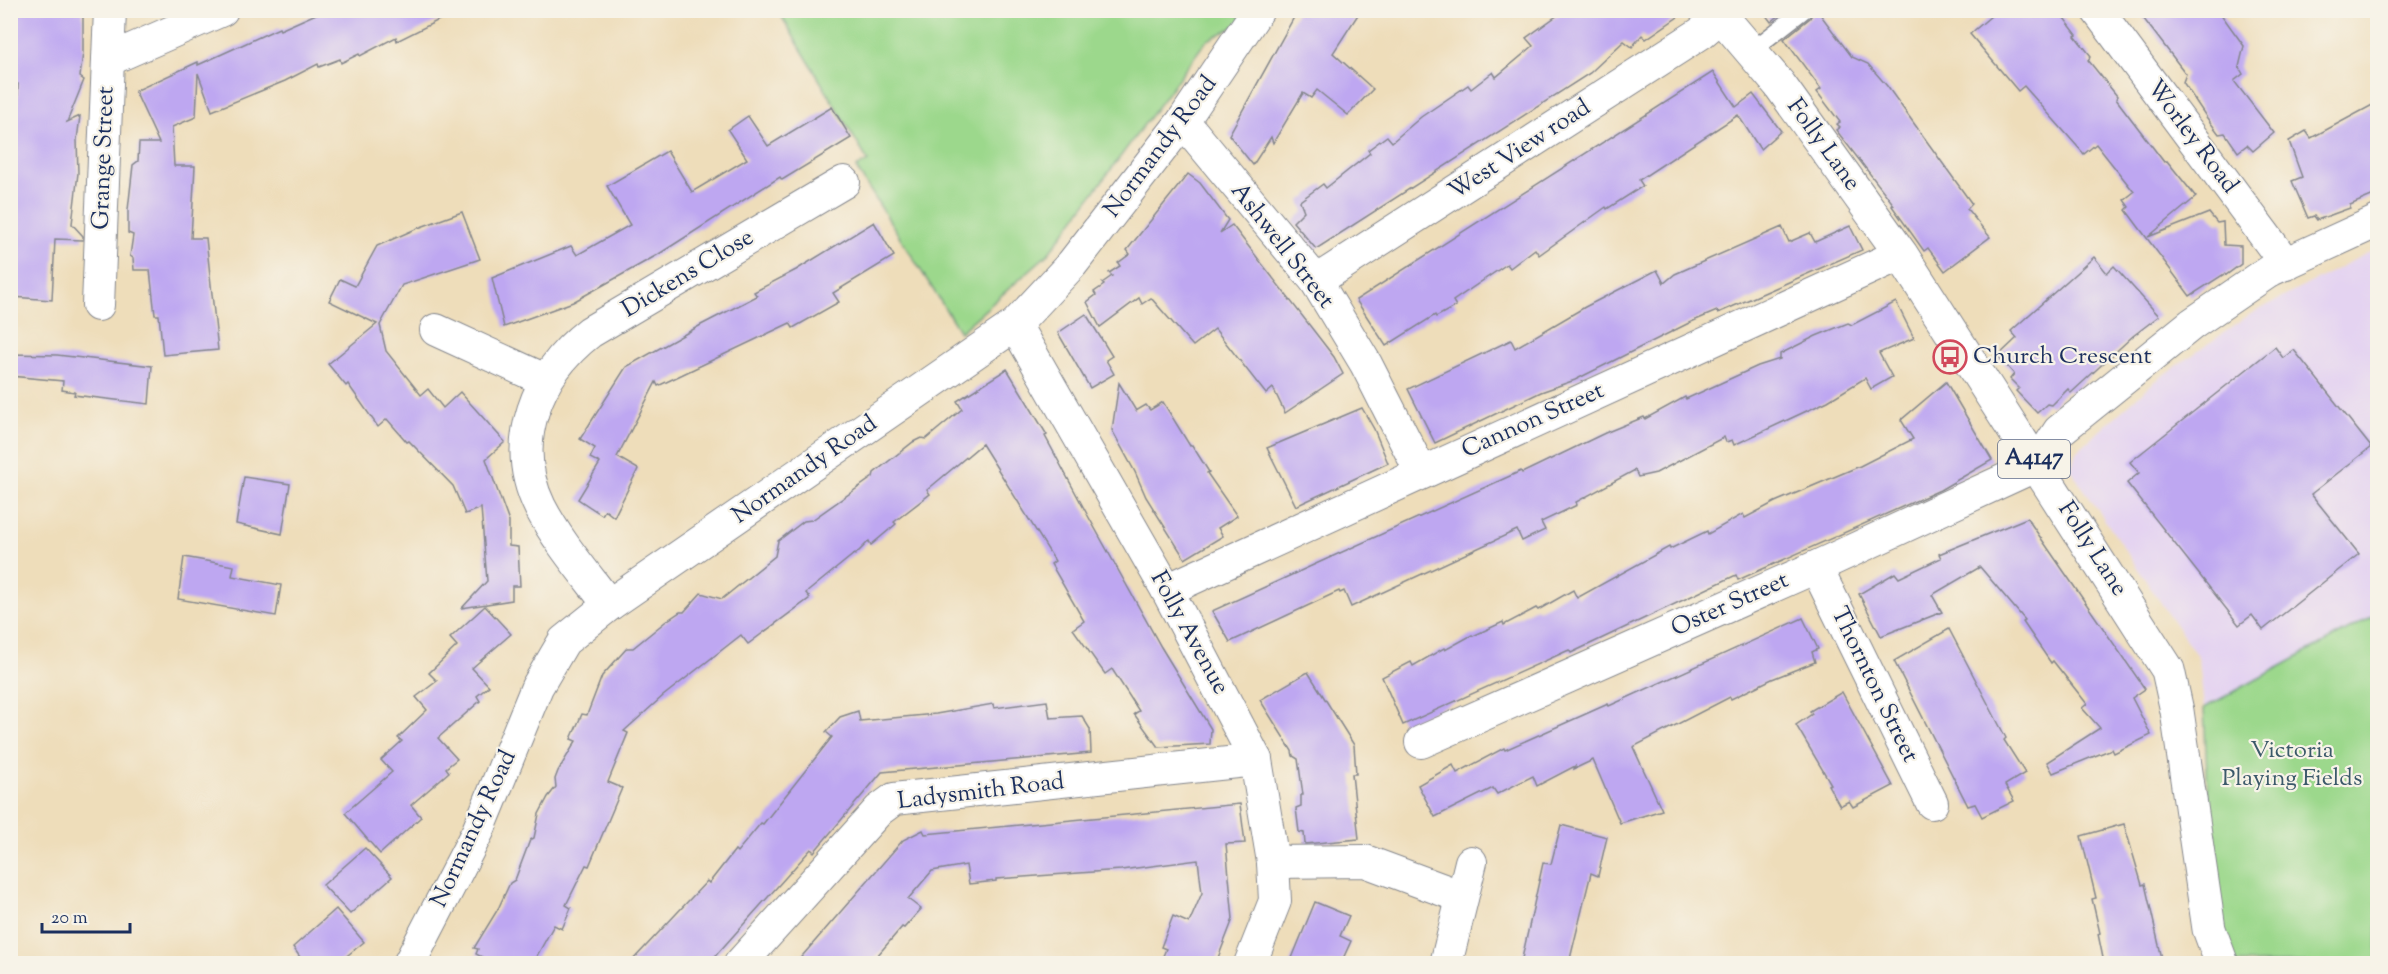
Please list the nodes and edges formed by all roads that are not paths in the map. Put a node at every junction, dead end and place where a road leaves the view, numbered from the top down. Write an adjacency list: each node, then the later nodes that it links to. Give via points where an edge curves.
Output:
1 (110, 10): 8 (street, Grange Street)
2 (222, 10): 8 (street)
3 (1258, 10): 9 (street, Normandy Road)
4 (1804, 10): 7 (lane)
5 (2097, 10): 13 (street, Worley Road)
6 (1719, 13): 7 (main road, Folly Lane / A4147); 14 (street, West View road, via 1701,33)
7 (1751, 51): 12 (main road, Folly Lane / A4147)
8 (108, 60): 15 (street, Grange Street)
9 (1184, 121): 14 (street, Ashwell Street); 16 (street, Normandy Road, via 1072,264)
10 (844, 182): 18 (street, Dickens Close, via 590,332 573,345)
11 (2378, 221): 13 (street)
12 (1901, 254): 19 (main road, Folly Lane / A4147); 20 (street, Cannon Street)
13 (2286, 264): 19 (street, via 2271,270 2192,324 2059,431)
14 (1316, 281): 20 (street, Ashwell Street, via 1366,364)
15 (98, 305)
16 (1015, 325): 22 (street, Folly Avenue); 23 (street, Normandy Road)
17 (436, 330): 18 (street)
18 (545, 380): 23 (street, Dickens Close, via 528,434 531,482 550,525)
19 (2037, 465): 21 (street, Oster Street); 34 (main road, Folly Lane / A4147, via 2168,670 2209,929)
20 (1421, 472): 22 (street, Cannon Street)
21 (1815, 567): 24 (street, Oster Street); 26 (street, Thornton Street)
22 (1167, 590): 25 (street, Folly Avenue)
23 (609, 605): 30 (street, Normandy Road, via 564,641 537,687 478,831)
24 (1420, 742)
25 (1256, 760): 27 (street, Folly Avenue); 31 (street, Ladysmith Road, via 894,799 879,810)
26 (1932, 803)
27 (1273, 862): 29 (street, via 1365,861); 32 (street, Folly Avenue, via 1275,901)
28 (1472, 862): 29 (street)
29 (1462, 897): 33 (street)
30 (410, 963)
31 (740, 963)
32 (1250, 963)
33 (1446, 963)
34 (2222, 963)

